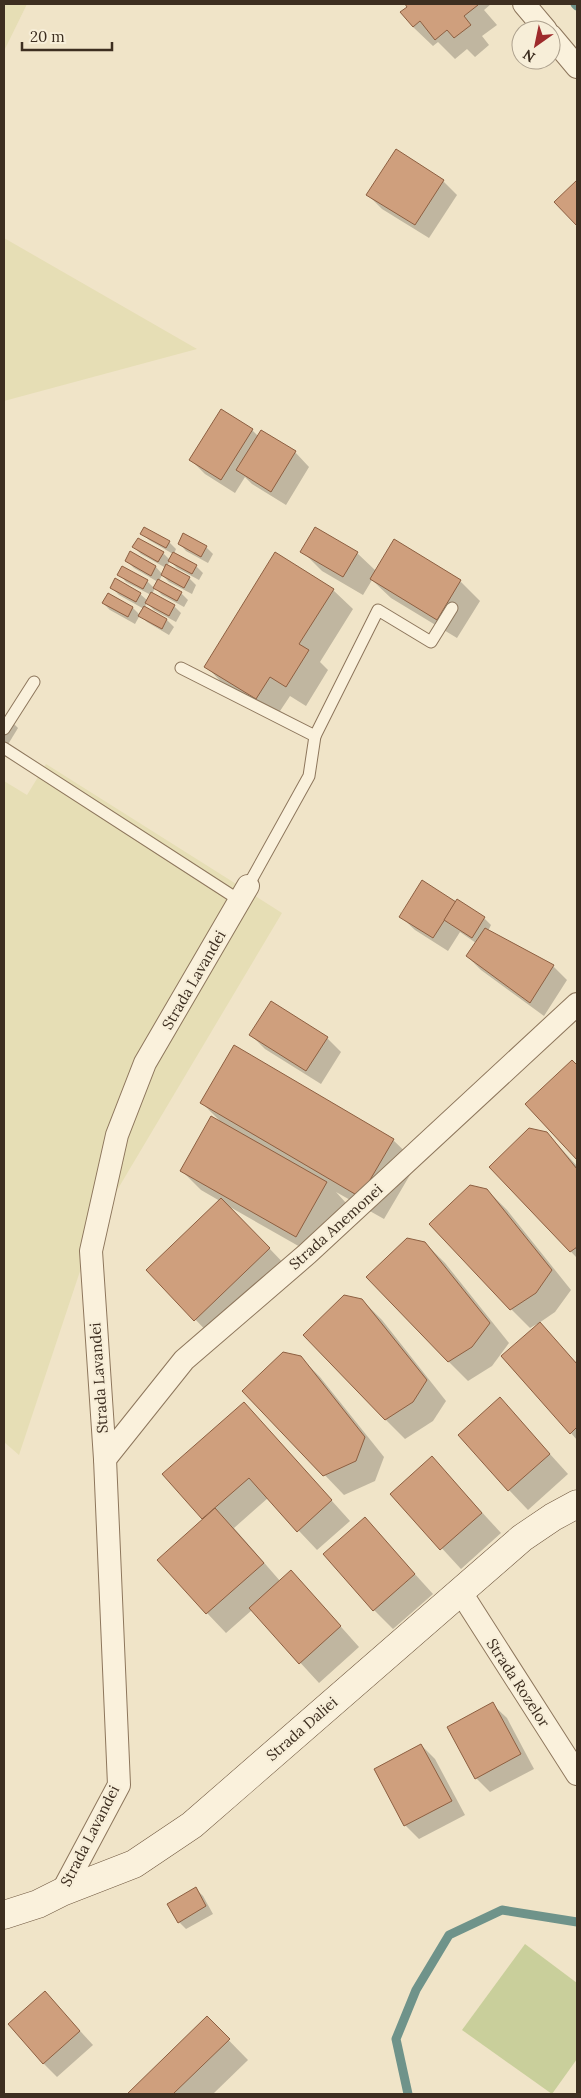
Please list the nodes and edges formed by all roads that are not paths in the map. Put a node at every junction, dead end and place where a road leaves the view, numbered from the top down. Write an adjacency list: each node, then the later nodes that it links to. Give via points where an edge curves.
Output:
1 (524, 4): 2 (street)
2 (538, 20)
3 (561, 48): 4 (street)
4 (577, 68)
5 (452, 608): 9 (lane, via 431,642 378,610)
6 (181, 668): 9 (lane)
7 (34, 682): 8 (lane)
8 (4, 728)
9 (314, 736): 11 (lane, via 309,776)
10 (4, 748): 11 (lane)
11 (243, 893): 13 (street, Strada Lavandei, via 145,1063 117,1134 91,1251)
12 (577, 1004): 13 (street, Strada Anemonei, via 307,1254 184,1360)
13 (105, 1459): 17 (street, Strada Lavandei, via 119,1785)
14 (577, 1504): 15 (street, Strada Daliei, via 522,1538)
15 (460, 1591): 16 (street, Strada Rozelor); 17 (street, Strada Daliei, via 192,1825 134,1864)
16 (577, 1774)
17 (62, 1892): 18 (street, Strada Daliei)
18 (4, 1915)

